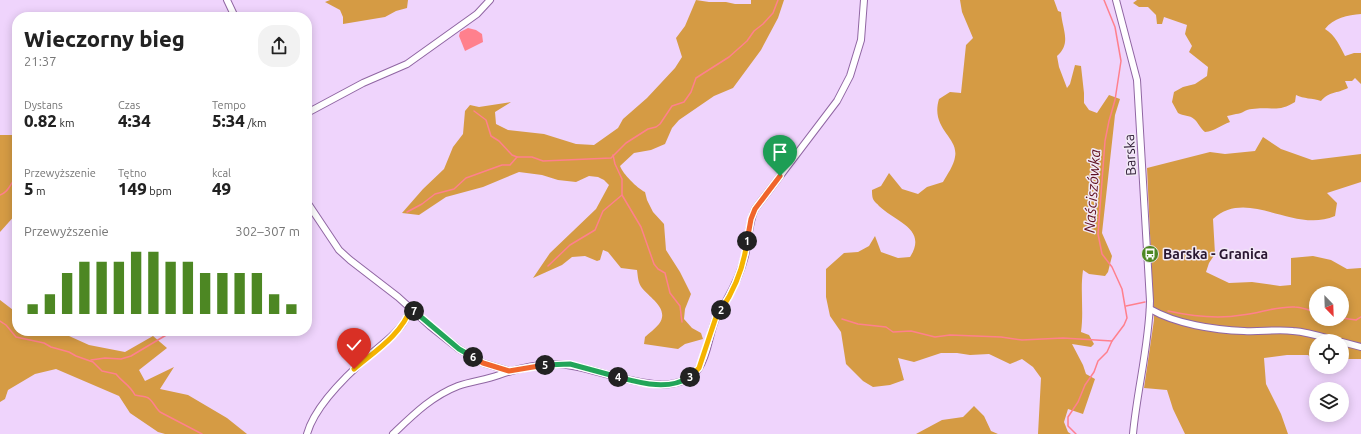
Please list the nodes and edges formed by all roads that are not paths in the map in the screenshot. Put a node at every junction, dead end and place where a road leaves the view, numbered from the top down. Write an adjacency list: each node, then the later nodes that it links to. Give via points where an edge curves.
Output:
1 (227, 0): 5 (street)
2 (490, 0): 6 (street, via 477,14 407,64 363,83)
3 (864, 0): 13 (street, via 861,40 850,76 837,101 755,209 740,274 716,317 699,368 683,381 673,385 631,380 570,364)
4 (1116, 0): 9 (street, Barska, via 1137,80)
5 (233, 12)
6 (312, 110)
7 (312, 210): 8 (street, via 339,250)
8 (411, 308): 13 (street, via 459,349 483,363); 14 (street, via 406,321 397,332 337,386 319,411)
9 (1150, 310): 10 (street, via 1190,323 1244,332 1296,331); 16 (street, Barska)
10 (1309, 334)
11 (1349, 344): 12 (street)
12 (1361, 347)
13 (509, 371): 15 (street, via 444,392 420,408)
14 (307, 434)
15 (393, 434)
16 (1133, 434)

